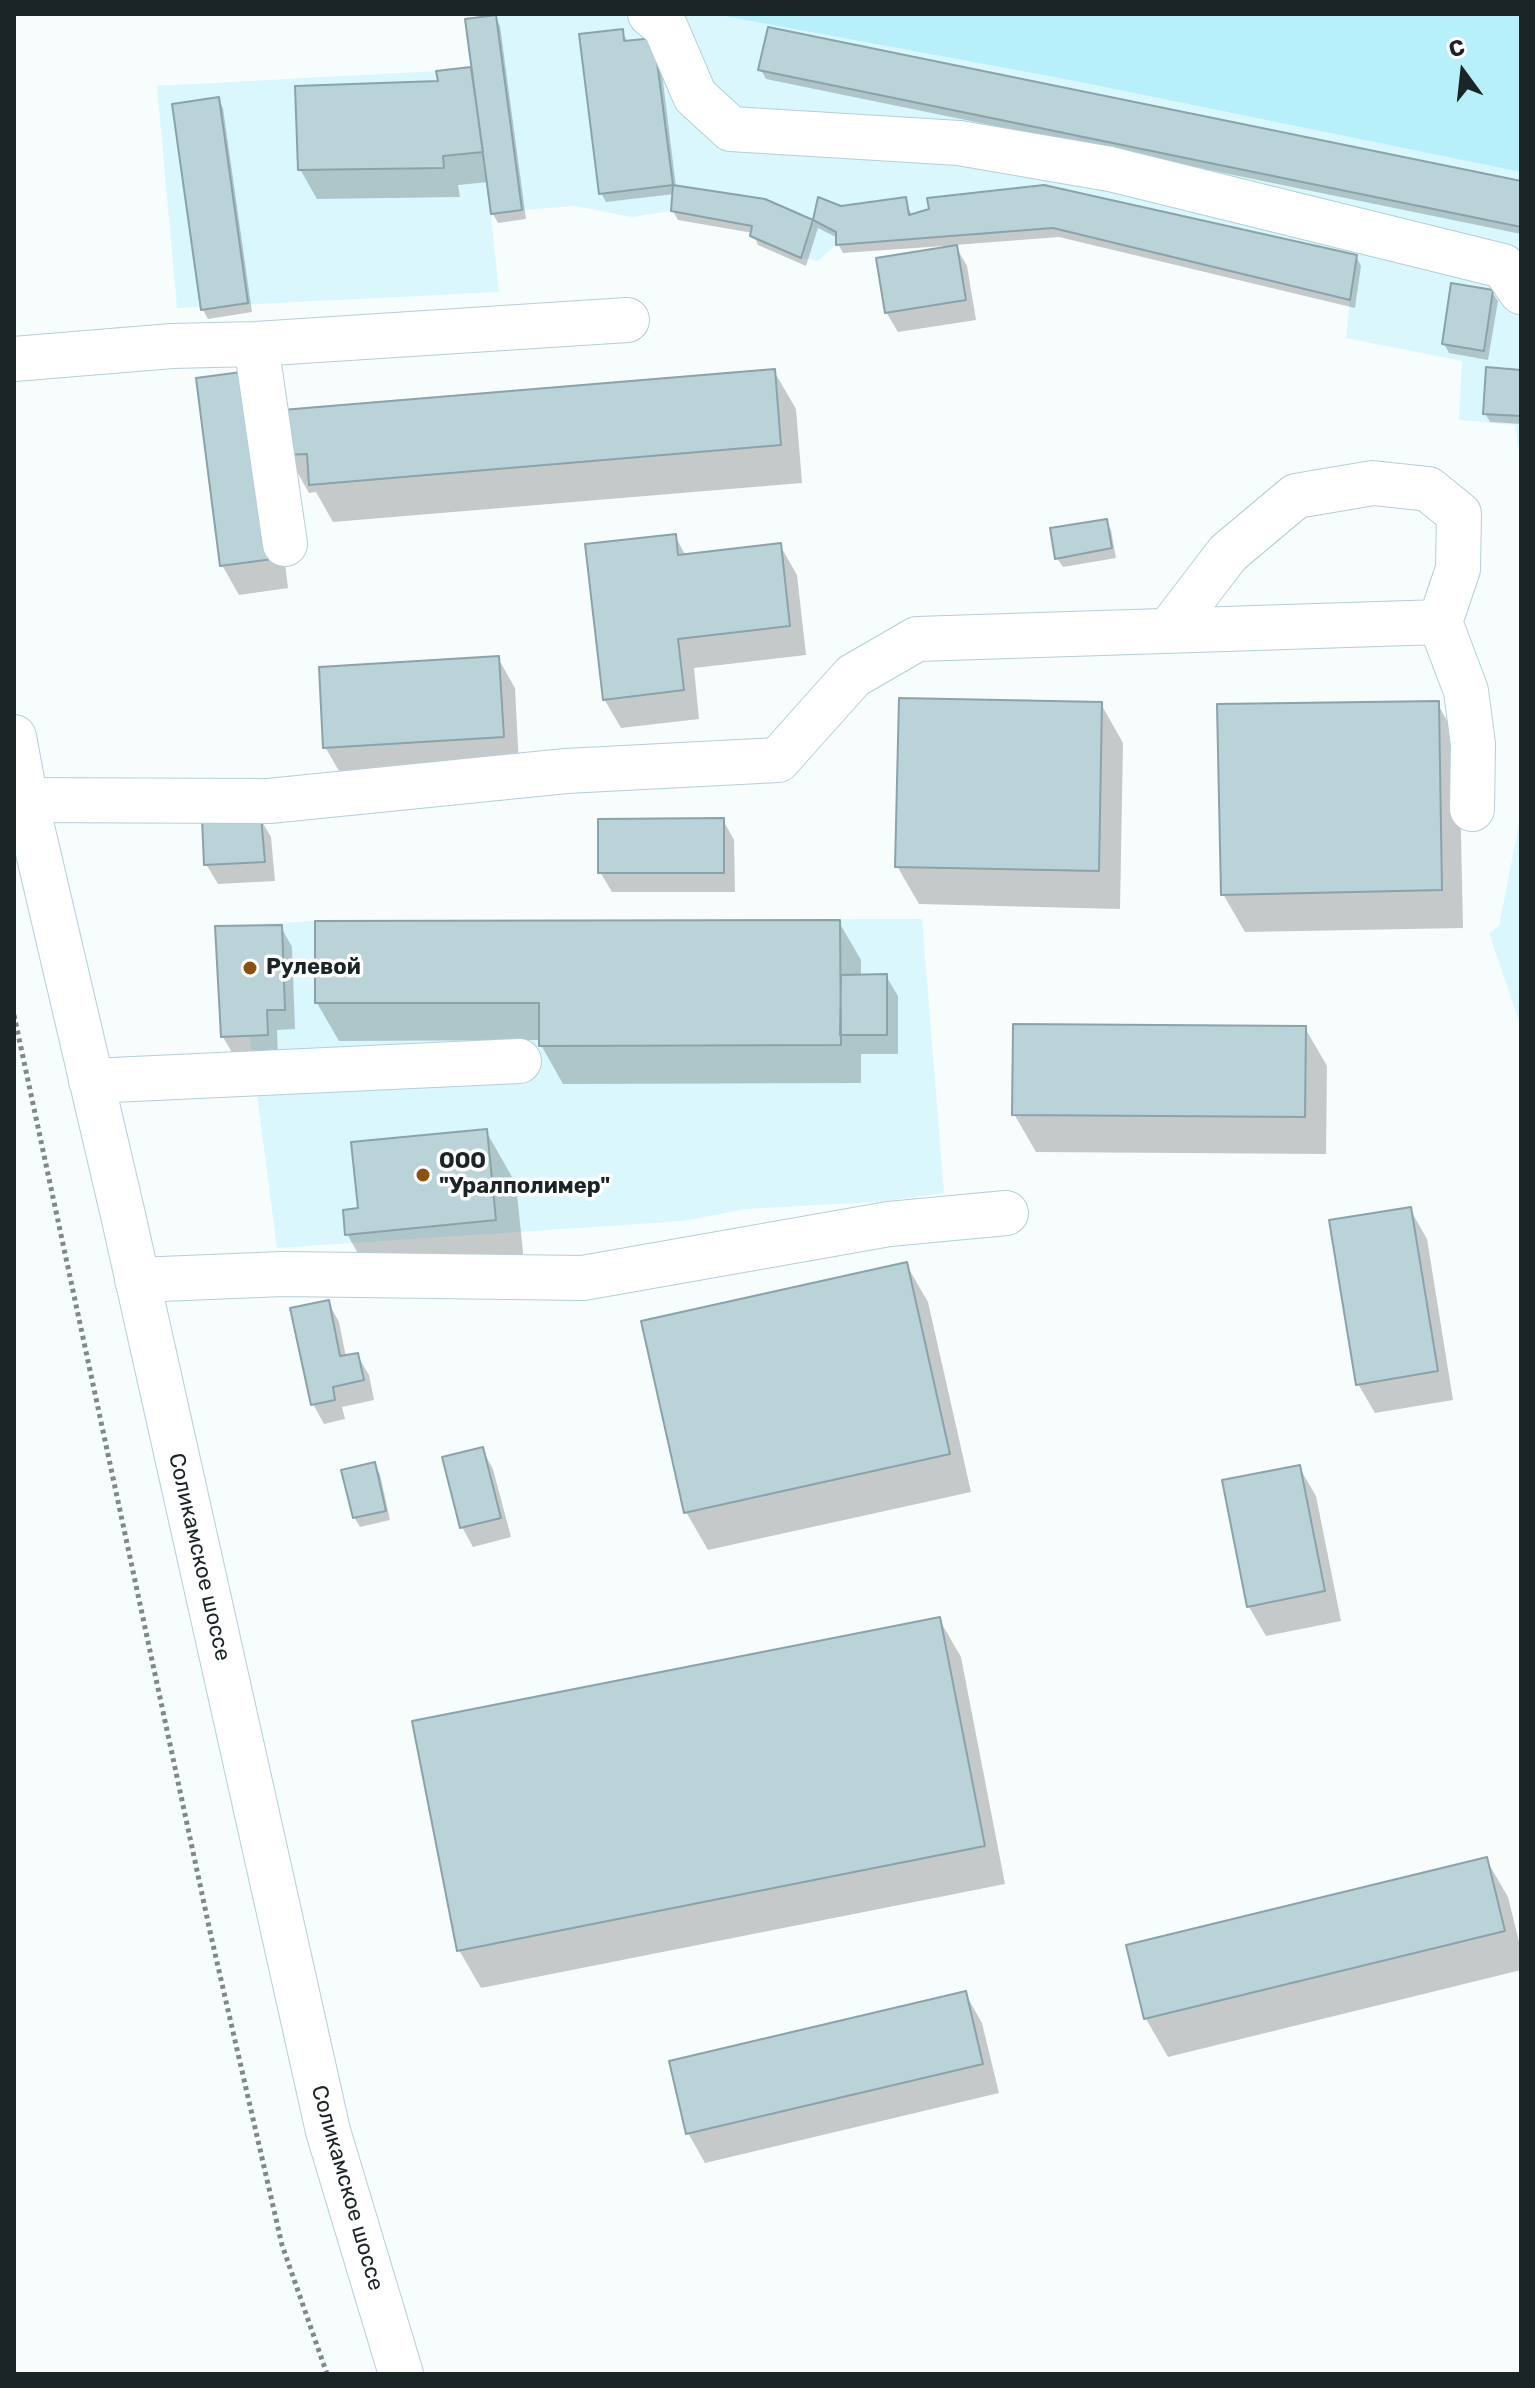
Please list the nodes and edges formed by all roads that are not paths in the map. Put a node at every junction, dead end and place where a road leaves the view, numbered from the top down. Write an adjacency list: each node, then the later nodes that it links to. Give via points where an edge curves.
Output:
1 (650, 14): 2 (main road, via 665,26 695,96 731,129 959,143 1110,169 1503,266)
2 (1521, 292)
3 (627, 320): 4 (main road)
4 (256, 344): 5 (main road); 6 (main road)
5 (14, 359)
6 (285, 544)
7 (1440, 622): 8 (main road); 8 (main road, via 1458,569 1459,514 1428,489 1373,483 1296,496 1228,553); 11 (main road, via 1466,691 1473,744)
8 (1169, 630): 10 (main road, via 917,639 853,676 778,760 566,771 269,801)
9 (14, 737): 10 (main road, Соликамское шоссе)
10 (20, 800): 13 (main road, Соликамское шоссе)
11 (1472, 809)
12 (519, 1061): 13 (main road)
13 (91, 1081): 15 (main road, Соликамское шоссе)
14 (1006, 1213): 15 (main road, via 889,1224 583,1278 283,1274)
15 (137, 1280): 16 (main road, Соликамское шоссе, via 328,2131)
16 (401, 2374)

